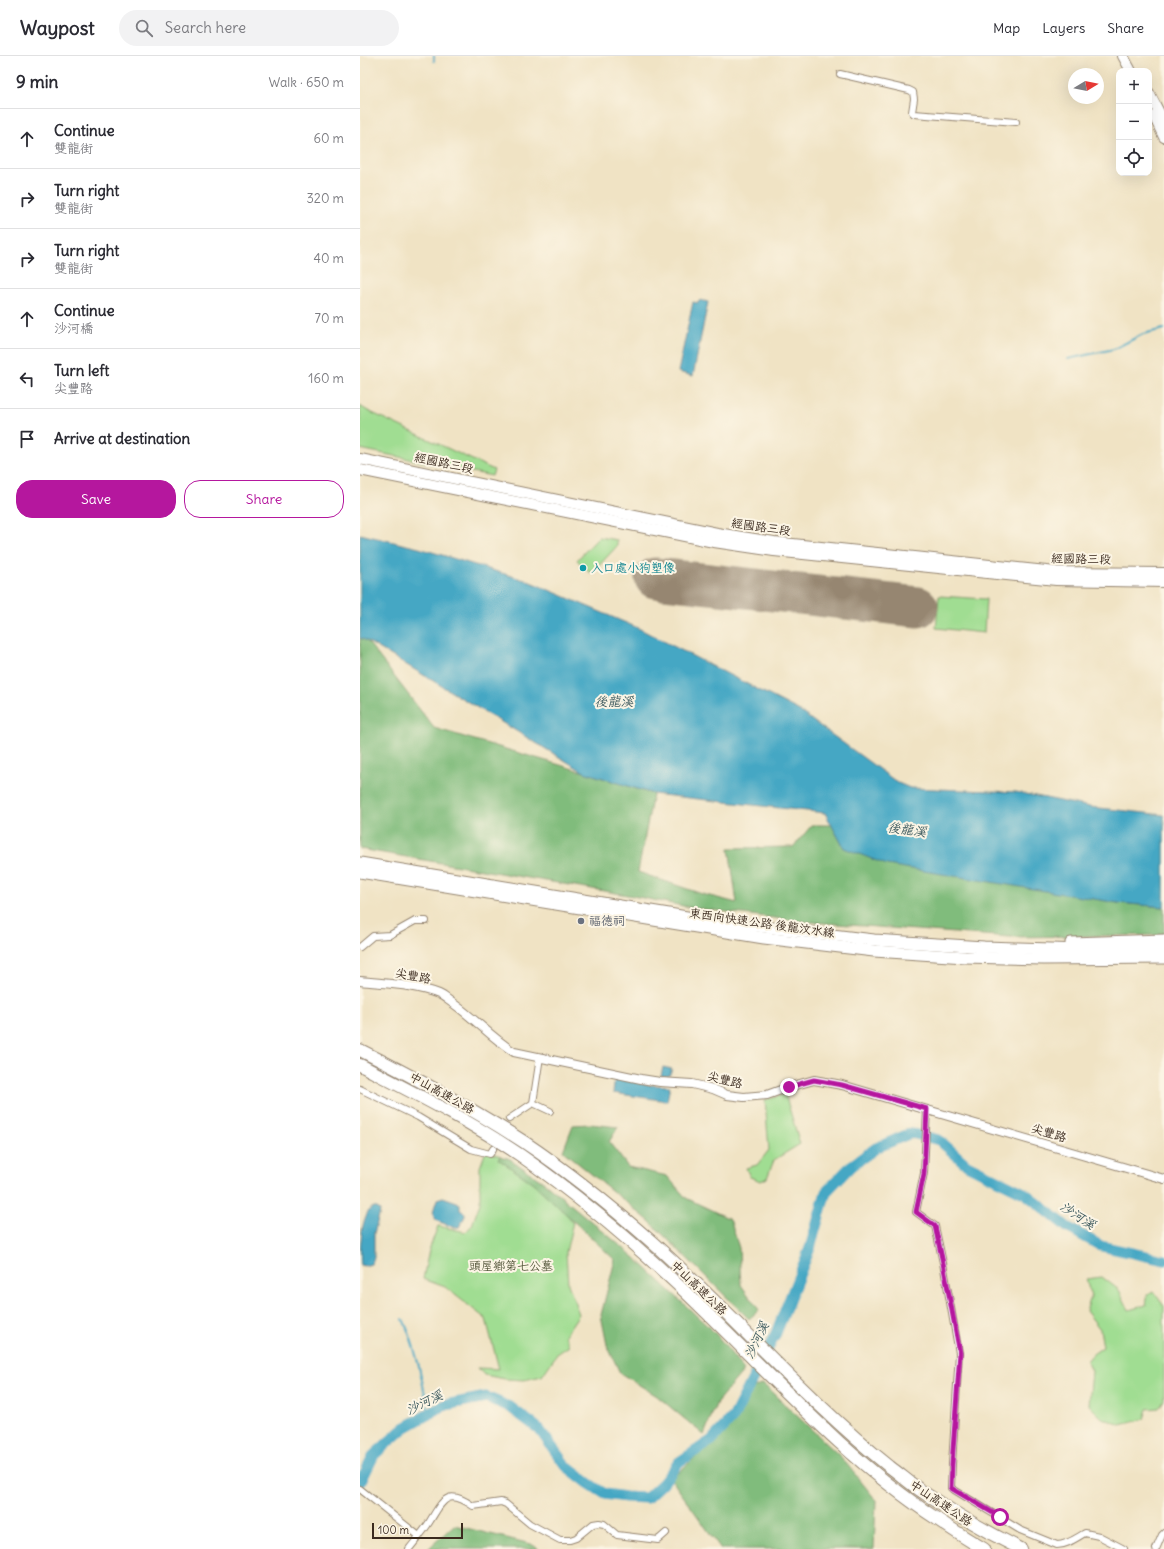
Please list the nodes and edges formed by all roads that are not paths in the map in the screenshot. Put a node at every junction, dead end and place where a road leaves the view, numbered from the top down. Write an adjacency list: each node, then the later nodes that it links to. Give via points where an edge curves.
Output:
1 (1123, 56): 3 (main road)
2 (1131, 56): 4 (main road)
3 (1129, 68)
4 (1137, 68)
5 (840, 74): 8 (street, via 913,92 914,114)
6 (1152, 98): 9 (main road)
7 (1152, 113): 10 (main road)
8 (1016, 122)
9 (1164, 122)
10 (1164, 137)
11 (360, 459): 13 (main road, 經國路三段, via 717,534 1056,572)
12 (360, 470): 14 (main road, 經國路三段, via 707,540 774,551 1056,580)
13 (1164, 573)
14 (1164, 582)
15 (360, 863): 20 (highway, 東西向快速公路 後龍汶水線, via 713,921 874,940)
16 (360, 872): 23 (highway, 東西向快速公路 後龍汶水線, via 764,938 874,951)
17 (426, 921): 19 (street, via 415,921 390,935 373,936)
18 (1164, 940): 20 (highway)
19 (360, 947)
20 (984, 947): 21 (highway, 東西向快速公路 後龍汶水線)
21 (1164, 949)
22 (1164, 958): 23 (highway, 東西向快速公路 後龍汶水線)
23 (1043, 959): 24 (highway, via 1067,963)
24 (1164, 963)
25 (360, 981): 27 (street, 尖豐路, via 412,987 439,994 466,1013 500,1044 514,1052)
26 (360, 1050): 44 (highway, 中山高速公路, via 407,1073 494,1123 568,1173 654,1244 844,1428 922,1492 978,1528)
27 (540, 1057): 30 (street); 31 (street, 尖豐路, via 641,1079 692,1084 744,1097 767,1095 814,1080 842,1085)
28 (360, 1065): 43 (highway, 中山高速公路, via 450,1112 520,1155 604,1220 667,1275 869,1470 914,1504)
29 (360, 1089): 34 (street, via 418,1117 471,1149 490,1154)
30 (533, 1103): 32 (street); 33 (street)
31 (927, 1109): 35 (street, 尖豐路); 37 (street, via 924,1174 916,1212 935,1226 960,1353 951,1488)
32 (550, 1111)
33 (509, 1119)
34 (493, 1148)
35 (1164, 1179)
36 (360, 1490): 40 (street)
37 (1020, 1530): 41 (street); 45 (street, via 1057,1545 1062,1545 1084,1533 1099,1536)
38 (666, 1533): 40 (street, via 658,1540 617,1535 599,1522 576,1538 560,1540 530,1524 506,1504 501,1502 473,1506 454,1497 440,1504)
39 (1164, 1533): 46 (street)
40 (419, 1536): 42 (street)
41 (1017, 1536)
42 (409, 1549)
43 (984, 1549)
44 (1021, 1549)
45 (1124, 1549)
46 (1156, 1549)

